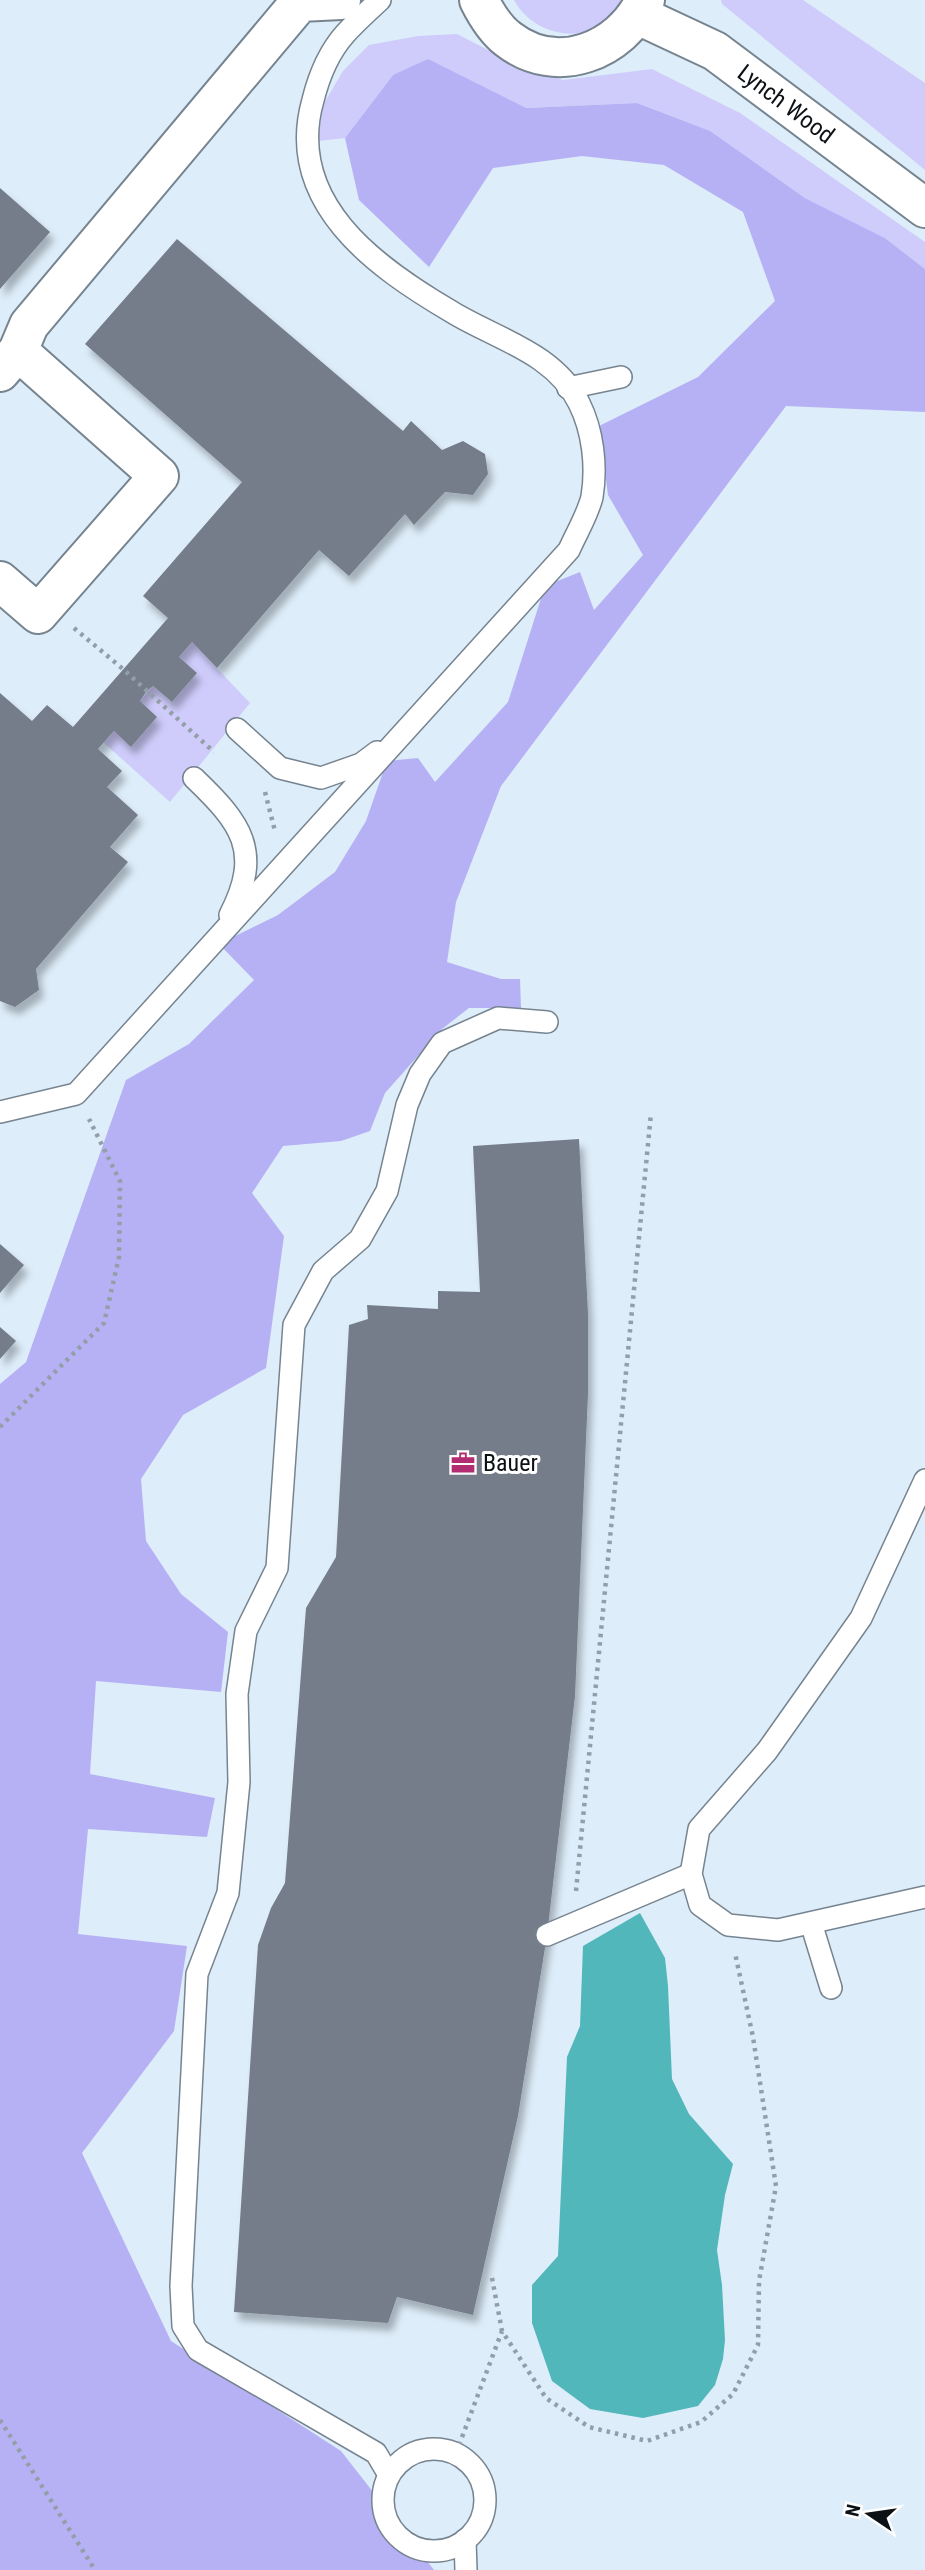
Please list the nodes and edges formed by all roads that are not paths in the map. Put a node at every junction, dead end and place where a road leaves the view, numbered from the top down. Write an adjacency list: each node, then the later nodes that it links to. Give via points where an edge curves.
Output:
1 (341, 0): 6 (street, via 300,2 29,326)
2 (380, 0): 8 (lane, via 344,35 320,75 308,126 313,178 328,208 354,241 389,273 554,368)
3 (479, 0): 4 (street, Lynch Wood, via 509,40 554,57 578,56 601,48 622,35)
4 (642, 7): 5 (street, Lynch Wood, via 715,51)
5 (925, 208)
6 (9, 361): 9 (street, via 159,476 38,614)
7 (621, 377): 8 (lane)
8 (568, 388): 11 (lane, via 579,403 594,451 592,498 569,551)
9 (0, 581)
10 (237, 729): 11 (lane, via 280,768 321,778 361,764)
11 (406, 730): 13 (lane)
12 (194, 778): 13 (lane, via 221,803 241,833 248,864 238,901)
13 (219, 936): 15 (lane, via 76,1094)
14 (547, 1022): 22 (lane, via 498,1018 442,1043 420,1074 407,1105 387,1191 360,1239 323,1271 294,1325 277,1569 246,1631 237,1694 239,1782 228,1893 197,1974 181,2286 183,2326 198,2350 376,2453)
15 (0, 1112)
16 (925, 1480): 17 (lane, via 862,1618 767,1751 699,1829)
17 (691, 1874): 19 (lane, via 700,1905 728,1925 778,1930); 20 (lane)
18 (925, 1897): 19 (lane)
19 (811, 1923): 21 (lane)
20 (547, 1934)
21 (831, 1988)
22 (389, 2475): 23 (lane, via 383,2508 400,2538 432,2551); 23 (lane, via 398,2463 426,2449 456,2453 470,2464 485,2495 477,2528)
23 (465, 2540): 24 (lane)
24 (466, 2570)

